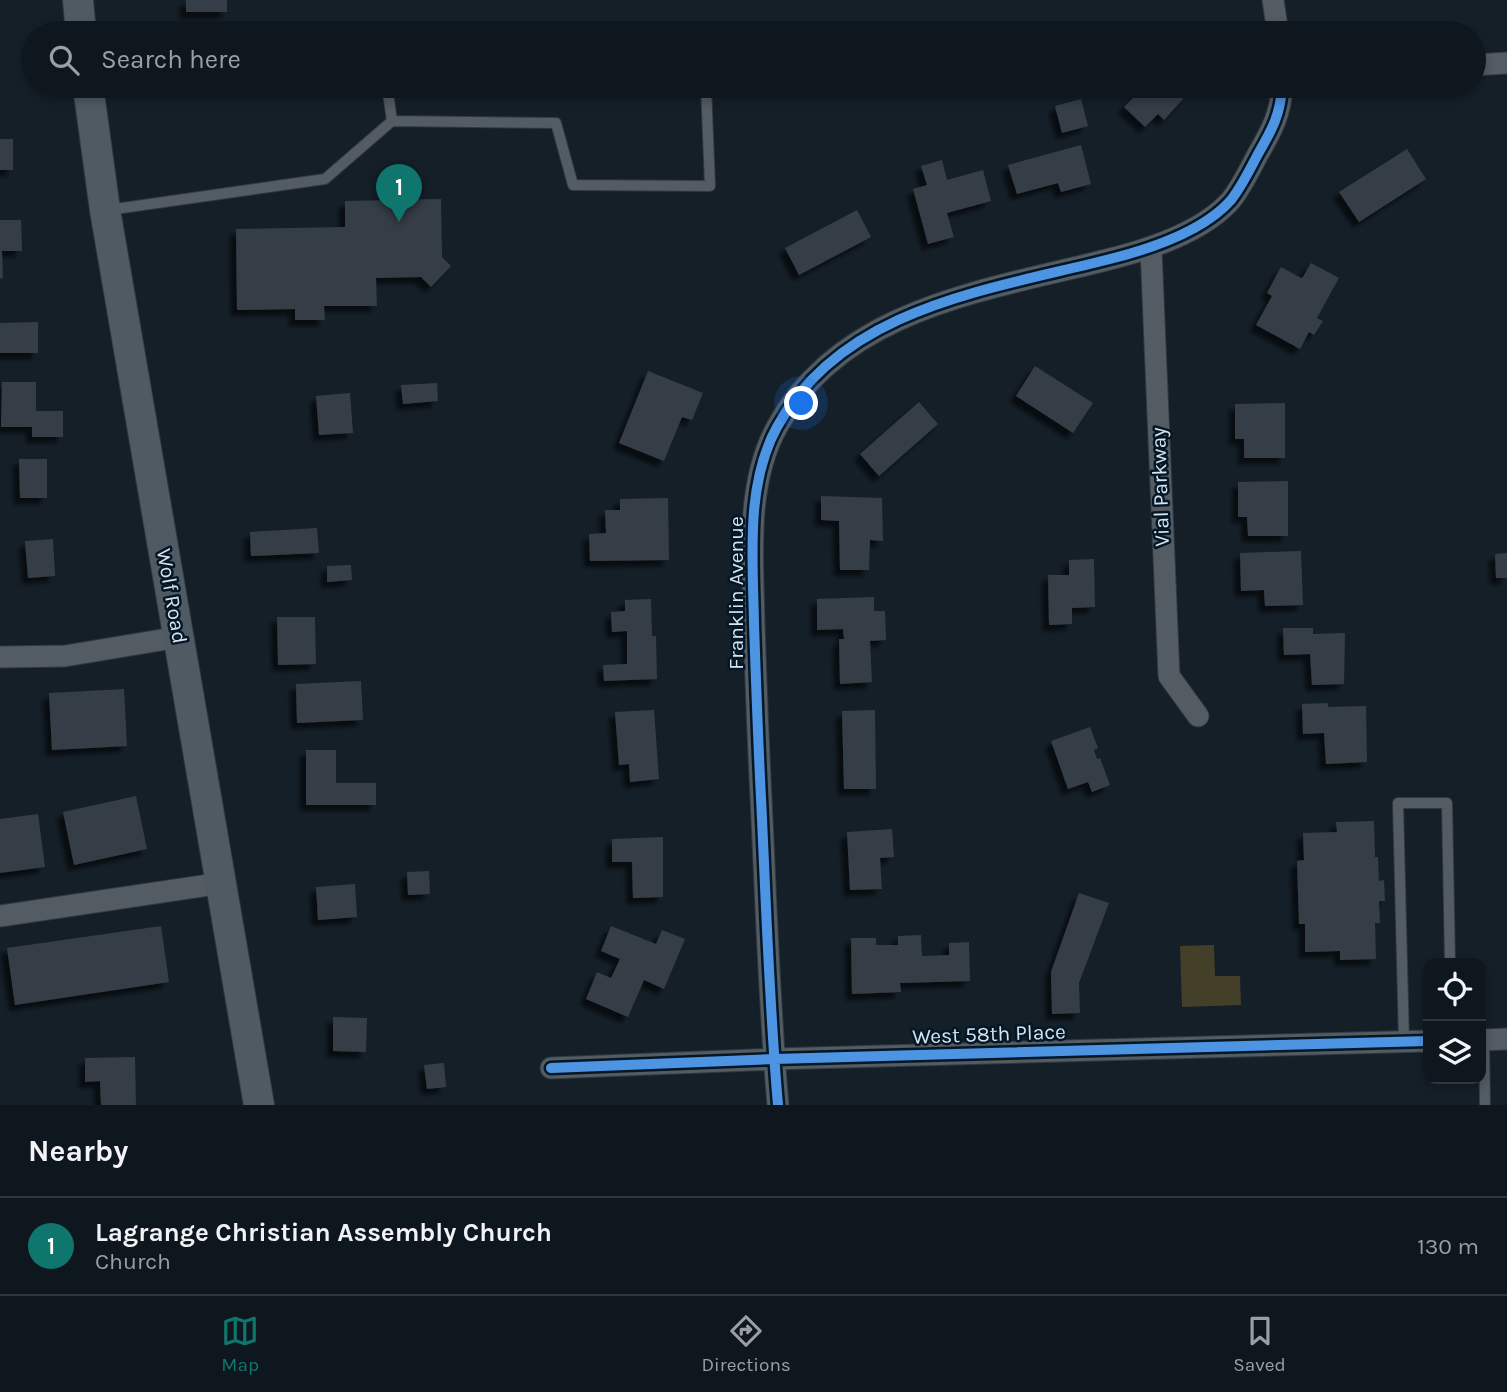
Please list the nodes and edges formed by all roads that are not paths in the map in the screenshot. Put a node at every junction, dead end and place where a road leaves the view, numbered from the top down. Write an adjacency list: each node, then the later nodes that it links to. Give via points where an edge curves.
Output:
1 (78, 0): 3 (main road)
2 (1273, 0): 4 (street)
3 (80, 21)
4 (1276, 21)
5 (1507, 63): 6 (street)
6 (1486, 64)
7 (90, 98): 12 (main road, Wolf Road)
8 (389, 98): 11 (lane)
9 (706, 98): 11 (lane, via 710,186 573,185 556,123)
10 (1281, 98): 13 (street, Franklin Avenue, via 1281,109 1230,201 1213,216)
11 (392, 121): 12 (lane, via 325,179)
12 (105, 210): 14 (main road, Wolf Road)
13 (1151, 249): 16 (street, Vial Parkway, via 1169,676); 24 (street, Franklin Avenue, via 942,302 881,327 814,377 776,428 758,482 752,553)
14 (179, 638): 15 (street, via 65,656); 17 (main road, Wolf Road)
15 (0, 657)
16 (1198, 716)
17 (222, 883): 18 (street); 27 (main road, Wolf Road)
18 (0, 916)
19 (1450, 958): 23 (lane, via 1447,803 1398,803)
20 (1507, 1039): 21 (street)
21 (1486, 1040)
22 (1423, 1041): 23 (street, West 58th Place)
23 (1404, 1042): 24 (street, West 58th Place)
24 (774, 1059): 25 (street, West 58th Place); 28 (street, Franklin Avenue)
25 (551, 1068)
26 (1484, 1084): 29 (lane)
27 (259, 1105)
28 (778, 1105)
29 (1485, 1105)

